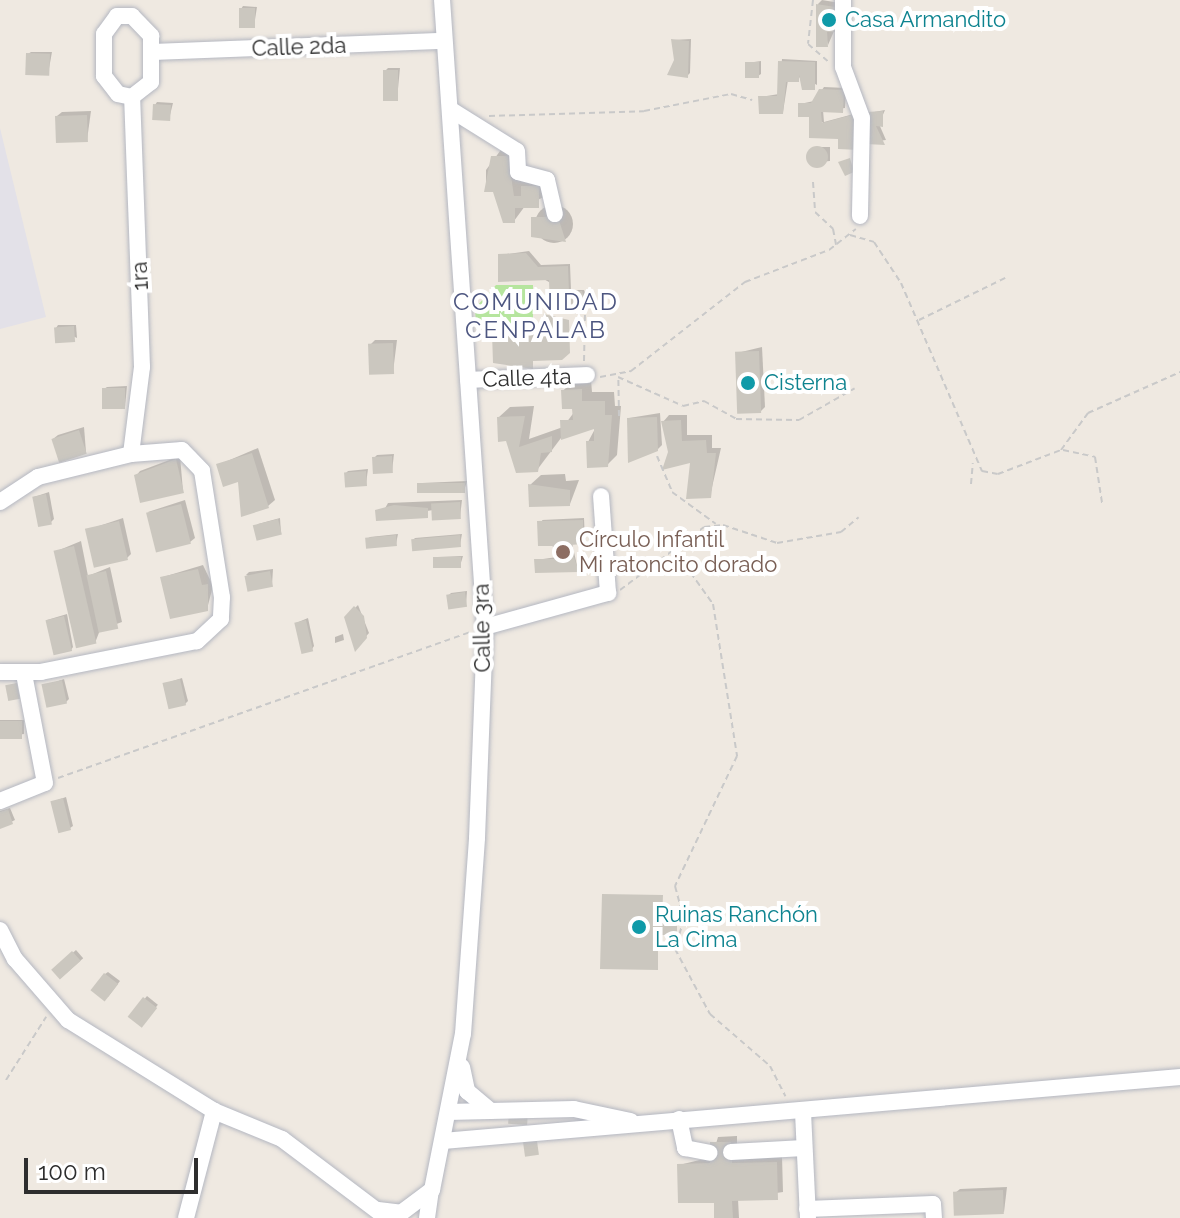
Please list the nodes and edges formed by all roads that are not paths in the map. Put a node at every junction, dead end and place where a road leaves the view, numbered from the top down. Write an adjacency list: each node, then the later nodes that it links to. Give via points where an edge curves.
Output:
1 (442, 0): 4 (street, Calle 3ra)
2 (843, 0): 9 (street, via 843,67 862,118)
3 (125, 8): 5 (street, via 146,25); 6 (street, via 104,34 104,76 118,94)
4 (443, 41): 5 (street, Calle 2da); 7 (street, Calle 3ra)
5 (154, 52): 6 (street, via 151,82)
6 (132, 97): 12 (street, 1ra, via 142,367)
7 (460, 114): 8 (street, via 517,151 518,172 547,180); 11 (street, Calle 3ra)
8 (555, 214)
9 (860, 216)
10 (581, 376): 11 (street, Calle 4ta)
11 (468, 380): 15 (street, Calle 3ra)
12 (131, 454): 14 (street, via 38,477); 17 (street, via 168,448 198,463 222,578 221,619 197,641)
13 (601, 496): 15 (street, via 608,593)
14 (0, 502)
15 (485, 627): 20 (street, Calle 3ra)
16 (0, 672): 17 (street)
17 (24, 674): 18 (street, via 45,783)
18 (0, 801)
19 (0, 930): 23 (street, via 55,1006 92,1037)
20 (463, 1034): 24 (street, via 463,1084); 25 (street, Calle 3ra)
21 (1180, 1077): 26 (street)
22 (556, 1108): 24 (street); 28 (street); 29 (street)
23 (214, 1111): 36 (street, via 282,1139); 38 (street)
24 (491, 1111): 25 (street)
25 (448, 1112): 30 (street, Calle 3ra)
26 (795, 1112): 27 (street); 31 (street)
27 (679, 1119): 28 (street); 33 (street, via 685,1148)
28 (631, 1121): 29 (street)
29 (557, 1130): 30 (street)
30 (443, 1141): 34 (street, Calle 3ra)
31 (804, 1148): 32 (street); 37 (street)
32 (731, 1152)
33 (710, 1153)
34 (432, 1190): 36 (street, via 401,1213); 39 (street, Calle 3ra)
35 (857, 1213): 37 (street); 40 (street, via 933,1204)
36 (382, 1214)
37 (808, 1214)
38 (186, 1218)
39 (427, 1218)
40 (934, 1218)

